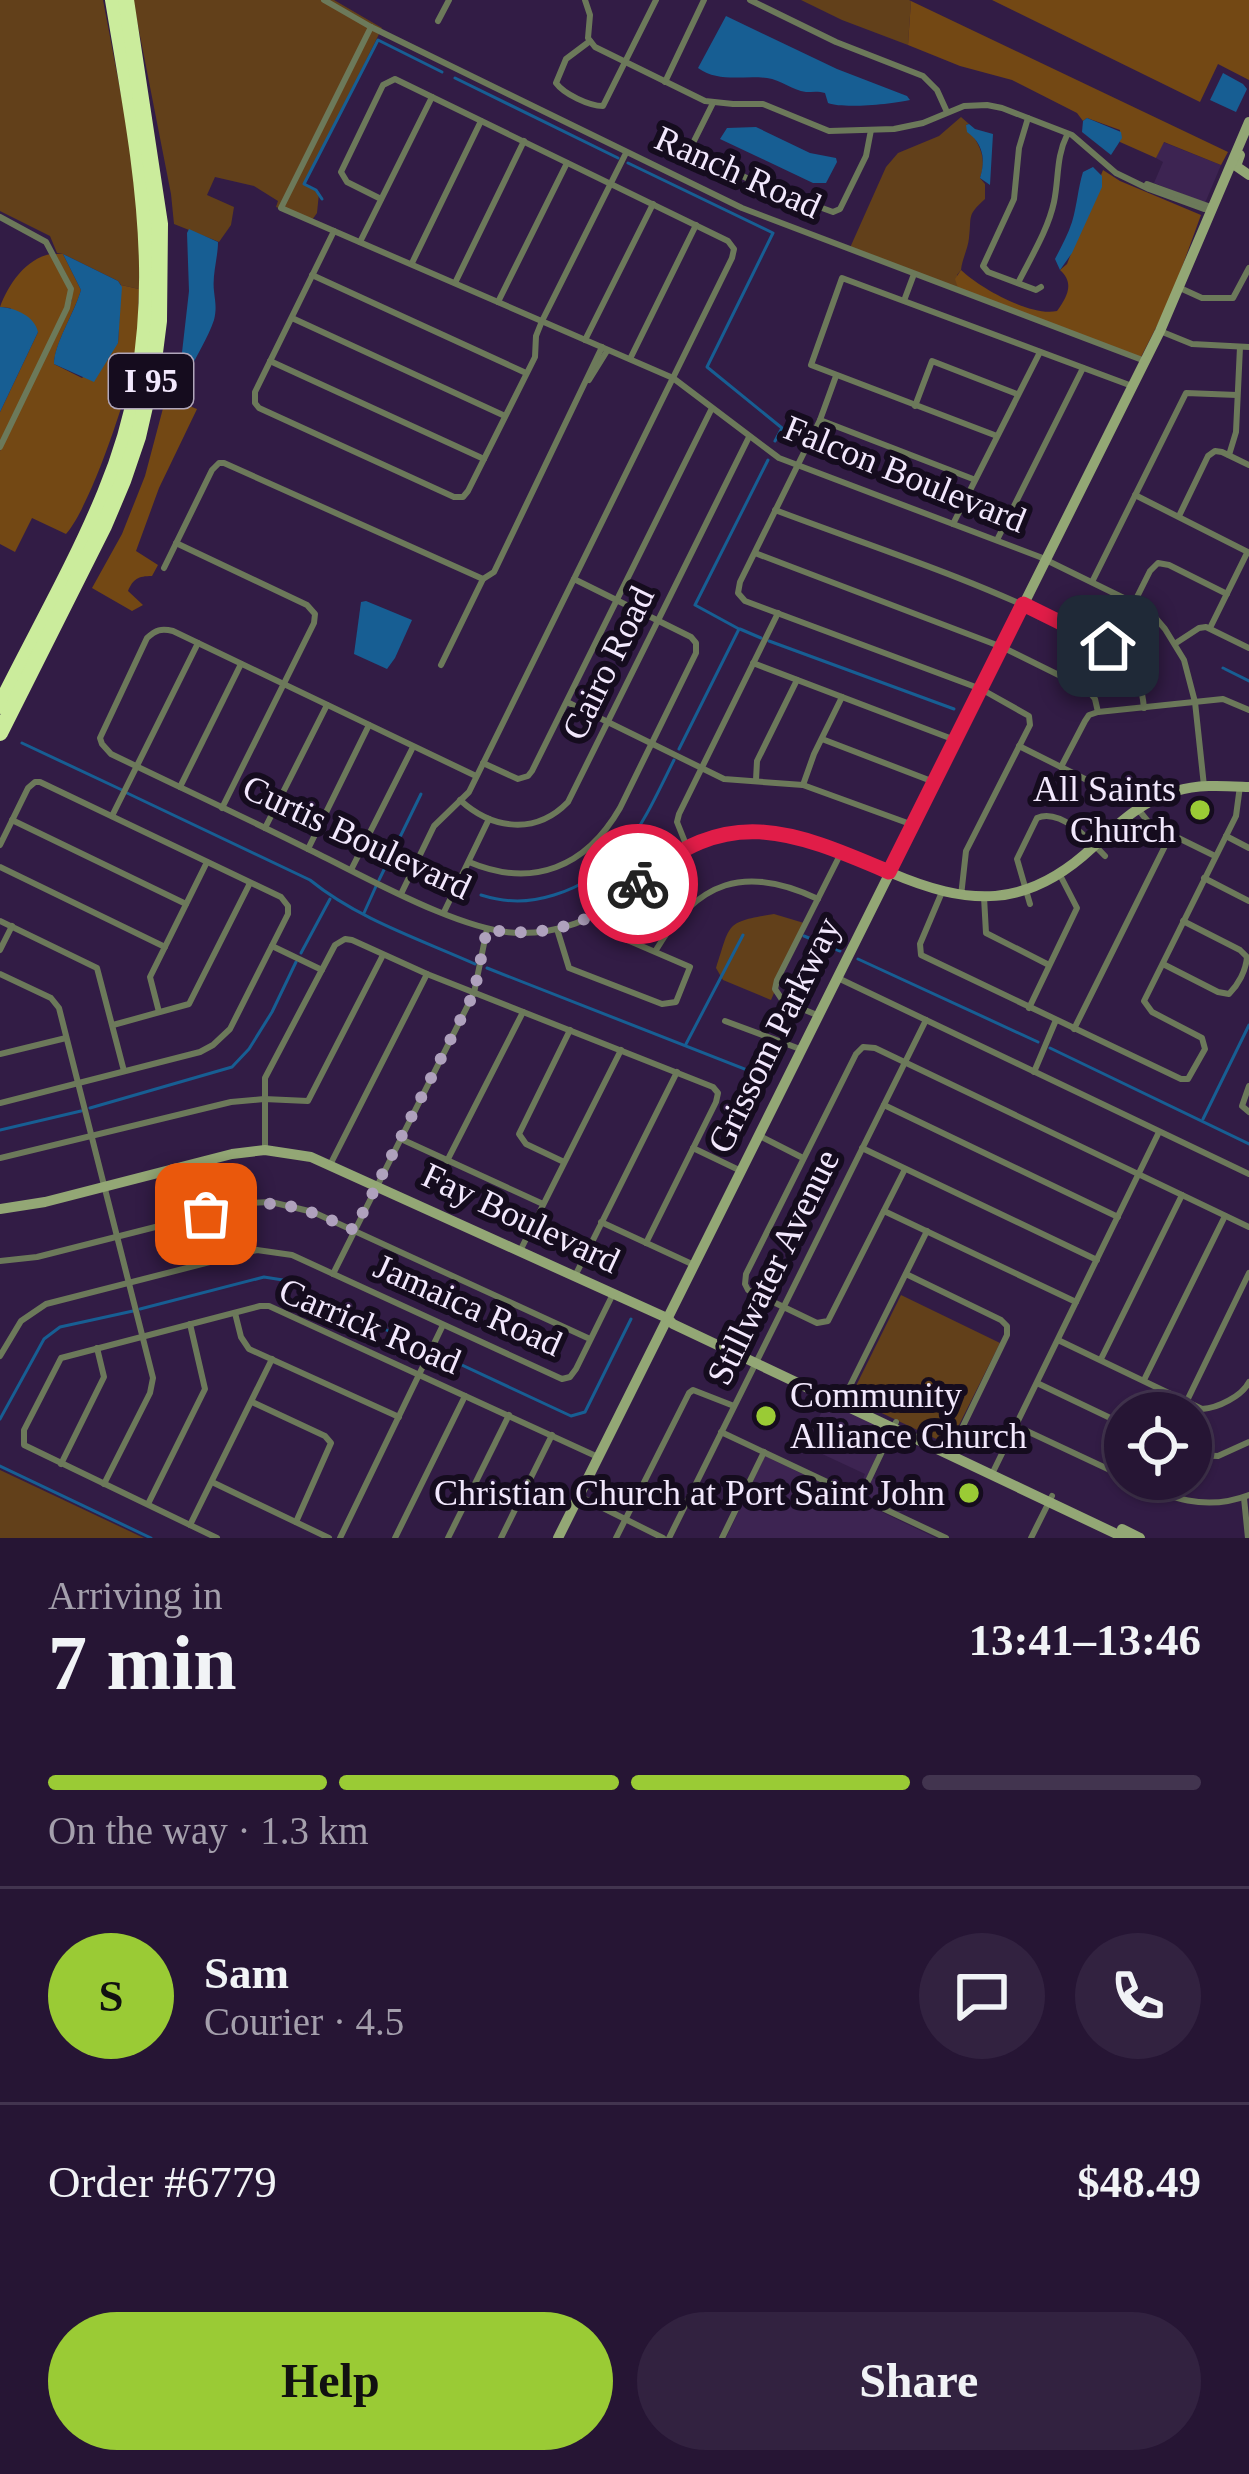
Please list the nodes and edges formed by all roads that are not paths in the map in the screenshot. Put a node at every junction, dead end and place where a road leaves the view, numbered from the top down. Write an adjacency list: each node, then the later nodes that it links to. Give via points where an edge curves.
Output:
1 (113, 0): 109 (highway, I 95, via 148,239 143,355 106,492)
2 (126, 0): 115 (highway, I 95, via 160,224 152,376 104,526)
3 (324, 0): 10 (street, Ranch Road)
4 (449, 0): 9 (street)
5 (585, 0): 11 (street)
6 (656, 0): 12 (street)
7 (704, 0): 13 (street)
8 (750, 0): 16 (street, via 923,76)
9 (438, 21)
10 (371, 27): 24 (street, Ranch Road); 34 (street, Falcon Boulevard, via 280,208)
11 (590, 41): 12 (street); 12 (street, via 566,59 560,88 603,106)
12 (626, 63): 13 (street)
13 (664, 82): 15 (street)
14 (432, 97): 18 (street); 29 (street); 29 (street, via 400,80 383,85 341,172)
15 (713, 103): 20 (street, via 764,104 829,131); 20 (street, via 691,147 696,154 833,212 866,156)
16 (947, 112): 17 (street, via 987,105); 20 (street)
17 (1028, 118): 21 (street); 40 (street, via 1014,199 983,266)
18 (481, 121): 23 (street); 36 (street)
19 (1249, 122): 26 (main road, Grissom Parkway)
20 (871, 130)
21 (1068, 133): 31 (street, via 1116,173); 40 (street, via 1049,219)
22 (1249, 135): 26 (main road, Grissom Parkway); 27 (main road, via 1236,166)
23 (524, 141): 25 (street); 41 (street)
24 (626, 153): 28 (street); 38 (street, Ranch Road)
25 (567, 163): 28 (street); 45 (street)
26 (1228, 168): 27 (main road); 31 (main road, Grissom Parkway)
27 (1249, 177)
28 (610, 183): 30 (street); 47 (street)
29 (381, 199): 35 (street)
30 (653, 204): 33 (street); 49 (street)
31 (1210, 208): 43 (main road, Grissom Parkway)
32 (0, 217): 69 (street, via 46,242 70,299)
33 (696, 225): 53 (street); 59 (street, via 734,248)
34 (334, 231): 35 (street, Falcon Boulevard); 39 (street)
35 (360, 242): 36 (street, Falcon Boulevard)
36 (411, 265): 41 (street, Falcon Boulevard)
37 (1249, 268): 43 (street, via 1233,298)
38 (914, 274): 44 (street); 55 (street, Ranch Road)
39 (312, 275): 46 (street); 57 (street)
40 (1018, 283): 42 (street)
41 (455, 284): 45 (street, Falcon Boulevard)
42 (1041, 287)
43 (1180, 288): 48 (main road, Grissom Parkway)
44 (904, 300): 52 (street); 58 (street, via 842,278 811,365)
45 (498, 302): 47 (street, Falcon Boulevard)
46 (292, 318): 54 (street); 65 (street)
47 (542, 321): 49 (street, Falcon Boulevard); 57 (street)
48 (1160, 332): 50 (street, via 1192,344); 55 (main road, Grissom Parkway)
49 (585, 340): 51 (street, Falcon Boulevard)
50 (1244, 347): 62 (street)
51 (605, 348): 53 (street, Falcon Boulevard); 85 (street, via 494,572)
52 (1040, 352): 56 (street); 61 (street)
53 (629, 359): 59 (street, Falcon Boulevard)
54 (270, 361): 71 (street); 71 (street, via 254,399 260,408 454,497 463,496)
55 (1145, 361): 60 (main road, Grissom Parkway)
56 (1083, 368): 60 (street); 79 (street)
57 (526, 374): 65 (street)
58 (836, 376): 63 (street); 66 (street)
59 (673, 378): 64 (street, Falcon Boulevard); 86 (street)
60 (1132, 386): 83 (main road, Grissom Parkway)
61 (1018, 394): 63 (street, via 932,361); 67 (street)
62 (1237, 395): 70 (street); 75 (street, via 1186,393)
63 (915, 406): 67 (street)
64 (712, 408): 68 (street, Falcon Boulevard); 89 (street)
65 (505, 416): 71 (street)
66 (820, 420): 72 (street); 74 (street)
67 (997, 436): 74 (street)
68 (749, 437): 72 (street, Falcon Boulevard); 93 (street, Cairo Road)
69 (0, 447)
70 (1229, 455): 73 (street); 77 (street, via 1208,456)
71 (484, 459)
72 (798, 465): 76 (street); 78 (street, Falcon Boulevard)
73 (1249, 465)
74 (975, 479): 78 (street)
75 (1135, 495): 77 (street); 87 (street)
76 (775, 511): 82 (street); 91 (street)
77 (1179, 517): 81 (street)
78 (953, 524): 79 (street, Falcon Boulevard)
79 (997, 540): 83 (street, Falcon Boulevard)
80 (176, 543): 84 (street); 85 (street, via 212,470 224,463); 103 (street, via 313,610)
81 (1249, 551): 88 (street)
82 (754, 553): 92 (street, via 738,593); 97 (street)
83 (1046, 559): 87 (street, Falcon Boulevard); 91 (main road, Grissom Parkway)
84 (164, 568)
85 (483, 579): 101 (street)
86 (574, 579): 89 (street); 121 (street)
87 (1092, 582): 90 (street, Falcon Boulevard)
88 (1226, 594): 90 (street, via 1158,563); 94 (street)
89 (616, 600): 93 (street); 106 (street)
90 (1134, 603): 96 (street, Falcon Boulevard)
91 (1023, 604): 97 (main road, Grissom Parkway); 110 (street, via 1118,653 1136,673)
92 (778, 613): 99 (street); 104 (street)
93 (658, 622): 113 (street, Cairo Road); 118 (street, via 696,643 696,653)
94 (1210, 628): 96 (street); 98 (street)
95 (198, 643): 100 (street); 122 (street); 122 (street, Curtis Boulevard, via 163,628 147,638 103,728 102,744)
96 (1176, 643): 107 (street, Falcon Boulevard)
97 (1002, 647): 104 (main road, Grissom Parkway); 112 (street, via 1087,689)
98 (1249, 648)
99 (753, 663): 102 (street); 124 (street)
100 (242, 664): 103 (street); 130 (street)
101 (442, 665)
102 (797, 680): 105 (street); 126 (street, via 757,761)
103 (284, 685): 108 (street); 133 (street)
104 (981, 689): 117 (main road, Grissom Parkway); 120 (street, via 1029,716)
105 (842, 697): 116 (street); 117 (street)
106 (567, 702): 113 (street); 121 (street, via 528,776)
107 (1195, 702): 110 (street); 111 (street, via 1223,700); 129 (street, Falcon Boulevard)
108 (327, 705): 114 (street); 139 (street)
109 (0, 706)
110 (1144, 707): 112 (street)
111 (1249, 710)
112 (1098, 712): 123 (street)
113 (609, 722): 118 (street); 137 (street, Cairo Road, via 559,812 529,825)
114 (369, 725): 119 (street); 146 (street)
115 (0, 733)
116 (822, 739): 127 (street); 128 (street)
117 (955, 740): 127 (main road, Grissom Parkway)
118 (651, 743): 124 (street); 151 (street, via 609,827 577,858 526,874)
119 (413, 746): 125 (street); 153 (street)
120 (1019, 746): 123 (street); 161 (street, via 966,851)
121 (483, 764): 125 (street)
122 (136, 766): 130 (street, Curtis Boulevard); 135 (street)
123 (1061, 767): 134 (street)
124 (701, 768): 126 (street); 144 (street, via 677,822)
125 (476, 776): 132 (street)
126 (756, 780): 128 (street)
127 (934, 782): 138 (main road, Grissom Parkway)
128 (803, 785): 138 (street)
129 (1204, 786): 131 (main road, Curtis Boulevard); 134 (main road, Curtis Boulevard)
130 (180, 787): 133 (street, Curtis Boulevard)
131 (1245, 787): 141 (street)
132 (460, 800): 137 (street); 160 (street, via 434,826)
133 (222, 808): 139 (street, Curtis Boulevard)
134 (1137, 809): 140 (street); 143 (main road, Curtis Boulevard)
135 (112, 816): 136 (street, via 35,782); 150 (street)
136 (12, 820): 142 (street); 165 (street)
137 (489, 820): 151 (street)
138 (913, 825): 154 (main road, Grissom Parkway)
139 (265, 828): 146 (street, Curtis Boulevard)
140 (1171, 834): 149 (street); 195 (street)
141 (1226, 836): 145 (street); 149 (street)
142 (0, 844)
143 (1095, 845): 148 (street); 155 (main road, Curtis Boulevard); 158 (street, via 1043,814 1016,859)
144 (687, 847): 147 (street, Curtis Boulevard, via 759,831); 167 (street, Curtis Boulevard)
145 (1249, 848)
146 (308, 849): 153 (street, Curtis Boulevard)
147 (841, 853): 154 (street, Curtis Boulevard); 163 (street)
148 (1106, 856)
149 (1215, 856): 156 (street)
150 (207, 862): 157 (street); 165 (street)
151 (469, 862): 168 (street)
152 (0, 868): 175 (street)
153 (351, 870): 160 (street, Curtis Boulevard)
154 (889, 872): 159 (main road, Curtis Boulevard); 185 (main road, Grissom Parkway)
155 (1060, 875): 158 (main road, Curtis Boulevard); 181 (street, via 1077,908)
156 (1204, 878): 164 (street); 170 (street)
157 (250, 883): 174 (street, via 288,906); 189 (street, via 192,1000)
158 (1025, 890): 162 (main road, Curtis Boulevard); 166 (street)
159 (942, 892): 161 (main road, Curtis Boulevard); 187 (street, via 920,951)
160 (401, 894): 168 (street, Curtis Boulevard)
161 (961, 896): 162 (main road, Curtis Boulevard)
162 (984, 897): 181 (street, via 986,933)
163 (818, 899): 177 (street, via 762,881 718,888 682,911); 190 (street, via 775,989)
164 (1249, 901)
165 (186, 904): 175 (street)
166 (1030, 904)
167 (603, 911): 173 (street, Curtis Boulevard); 177 (street, via 618,936)
168 (444, 912): 172 (street, Curtis Boulevard)
169 (0, 921): 171 (street)
170 (1183, 921): 179 (street); 180 (street)
171 (12, 926): 176 (street); 194 (street, via 97,968)
172 (487, 929): 173 (street, Curtis Boulevard); 186 (street)
173 (557, 929): 177 (street, via 569,968 671,1005 690,967)
174 (272, 946): 182 (street); 202 (street, via 222,1038 200,1052)
175 (165, 947): 189 (street, via 150,977)
176 (0, 950)
177 (655, 951)
178 (383, 956): 182 (street, via 345,939); 184 (street); 207 (street, via 308,1101)
179 (1247, 957): 180 (street, via 1228,994)
180 (1162, 964): 195 (street, via 1144,1001 1202,1038 1188,1079)
181 (1049, 965): 187 (street)
182 (322, 970): 207 (street, via 267,1071)
183 (0, 974): 197 (street, via 56,1002)
184 (427, 974): 186 (street); 222 (street)
185 (836, 977): 190 (main road, Grissom Parkway); 191 (street)
186 (474, 993): 188 (street); 214 (street)
187 (1029, 1007): 192 (street)
188 (523, 1012): 196 (street); 220 (street)
189 (159, 1013): 194 (street)
190 (817, 1015): 198 (main road, Grissom Parkway)
191 (926, 1020): 201 (street, Stillwater Avenue); 204 (street)
192 (1055, 1020): 195 (street); 204 (street)
193 (725, 1021): 198 (street)
194 (113, 1025): 202 (street)
195 (1074, 1029)
196 (570, 1030): 199 (street); 221 (street, via 520,1134)
197 (66, 1038): 200 (street); 205 (street)
198 (801, 1049): 213 (main road, Grissom Parkway)
199 (621, 1050): 203 (street); 221 (street)
200 (0, 1054)
201 (904, 1062): 209 (street, Stillwater Avenue); 219 (street, via 869,1046 859,1050); 225 (street)
202 (124, 1071): 205 (street)
203 (676, 1072): 215 (street, via 718,1093); 235 (street)
204 (1034, 1072): 211 (street)
205 (78, 1083): 208 (street); 212 (street)
206 (1249, 1086): 210 (street)
207 (264, 1099): 212 (street); 217 (street)
208 (0, 1103)
209 (884, 1105): 216 (street, Stillwater Avenue); 234 (street)
210 (1245, 1109)
211 (1159, 1132): 225 (street); 226 (street)
212 (92, 1136): 218 (street); 228 (street)
213 (758, 1136): 219 (street); 224 (main road, Grissom Parkway)
214 (400, 1139): 220 (street); 227 (street)
215 (693, 1148): 224 (street); 240 (street)
216 (862, 1148): 223 (street); 252 (street, Stillwater Avenue)
217 (265, 1150): 222 (main road, Fay Boulevard); 228 (main road, Fay Boulevard)
218 (0, 1158)
219 (804, 1158): 252 (street, via 744,1280 748,1290)
220 (447, 1161): 230 (street)
221 (564, 1162): 230 (street)
222 (331, 1164): 227 (main road, Fay Boulevard)
223 (905, 1169): 232 (street); 242 (street)
224 (740, 1171): 244 (main road, Grissom Parkway)
225 (1139, 1174): 229 (street); 234 (street)
226 (1249, 1174)
227 (377, 1185): 237 (street); 241 (main road, Fay Boulevard)
228 (105, 1186): 231 (main road, Fay Boulevard); 239 (street)
229 (1182, 1196): 233 (street); 264 (street)
230 (543, 1204): 241 (street)
231 (0, 1209)
232 (884, 1211): 238 (street); 252 (street, via 828,1321)
233 (1225, 1216): 236 (street); 266 (street)
234 (1118, 1217): 242 (street)
235 (601, 1222): 240 (street); 248 (street)
236 (1249, 1228)
237 (354, 1230): 239 (street, via 271,1202); 246 (street); 258 (street)
238 (927, 1232): 247 (street); 251 (street)
239 (117, 1236): 243 (street); 249 (street)
240 (646, 1244): 244 (street)
241 (520, 1250): 248 (main road, Fay Boulevard)
242 (1097, 1260): 251 (street)
243 (0, 1261)
244 (694, 1264): 254 (main road, Grissom Parkway)
245 (1249, 1273): 270 (street)
246 (333, 1274): 249 (street, Jamaica Road, via 257,1250); 256 (street, Jamaica Road)
247 (906, 1274): 272 (street); 285 (street, via 1007,1326)
248 (575, 1276): 250 (main road, Fay Boulevard)
249 (129, 1282): 257 (street); 261 (street, Jamaica Road, via 38,1308)
250 (614, 1293): 254 (main road, Fay Boulevard); 258 (street, Jamaica Road)
251 (1076, 1302): 259 (street)
252 (784, 1307): 263 (street, Stillwater Avenue)
253 (235, 1313): 255 (street, Carrick Road); 262 (street, via 244,1344); 265 (street, Carrick Road, via 269,1306)
254 (667, 1318): 263 (main road, Fay Boulevard); 287 (main road, Grissom Parkway)
255 (190, 1324): 257 (street, Carrick Road); 298 (street, via 205,1388)
256 (443, 1325): 258 (street, Jamaica Road, via 562,1379); 265 (street)
257 (142, 1336): 260 (street, Carrick Road); 292 (street, via 154,1384)
258 (590, 1340)
259 (1058, 1340): 264 (street); 268 (street)
260 (98, 1348): 288 (street, via 104,1377); 288 (street, Carrick Road, via 61,1358 24,1430 28,1448)
261 (0, 1356)
262 (272, 1360): 273 (street); 278 (street)
263 (757, 1360): 272 (main road, Fay Boulevard); 274 (street, Stillwater Avenue)
264 (1101, 1361): 266 (street)
265 (420, 1374): 271 (street, Carrick Road); 278 (street)
266 (1144, 1381): 269 (street)
267 (1249, 1382): 275 (street)
268 (1037, 1383): 277 (street); 280 (street)
269 (1166, 1392)
270 (1191, 1392)
271 (465, 1396): 276 (street, Carrick Road); 306 (street)
272 (843, 1401): 279 (main road, Fay Boulevard)
273 (252, 1402): 291 (street); 300 (street, via 331,1443)
274 (734, 1406): 281 (street, Stillwater Avenue); 299 (street, via 688,1393)
275 (1212, 1408)
276 (508, 1415): 282 (street, Carrick Road); 307 (street)
277 (1104, 1415)
278 (399, 1418): 305 (street)
279 (894, 1425): 285 (main road, Fay Boulevard); 295 (street)
280 (1016, 1426): 289 (street); 290 (street)
281 (721, 1432): 284 (street); 311 (street, Stillwater Avenue)
282 (552, 1435): 287 (street, Carrick Road); 308 (street)
283 (1249, 1442): 286 (street)
284 (764, 1452): 295 (street); 312 (street)
285 (950, 1452): 290 (main road, Fay Boulevard)
286 (1212, 1456)
287 (598, 1457): 293 (main road, Grissom Parkway)
288 (61, 1464): 292 (street)
289 (1104, 1467)
290 (993, 1472): 296 (main road, Fay Boulevard)
291 (212, 1482): 300 (street); 301 (street)
292 (104, 1484): 298 (street)
293 (579, 1496): 299 (street); 309 (main road, Grissom Parkway)
294 (1246, 1497): 297 (street); 316 (street)
295 (860, 1498): 313 (street)
296 (1050, 1499): 302 (main road, Fay Boulevard); 314 (street)
297 (1178, 1500)
298 (147, 1504): 301 (street)
299 (626, 1519): 310 (street); 311 (street)
300 (296, 1522): 304 (street)
301 (190, 1525): 303 (street)
302 (1124, 1535): 315 (main road, Fay Boulevard)
303 (218, 1538)
304 (329, 1538)
305 (340, 1538)
306 (395, 1538)
307 (448, 1538)
308 (501, 1538)
309 (558, 1538)
310 (616, 1538)
311 (666, 1538)
312 (722, 1538)
313 (946, 1538)
314 (1031, 1538)
315 (1140, 1538)
316 (1248, 1538)

